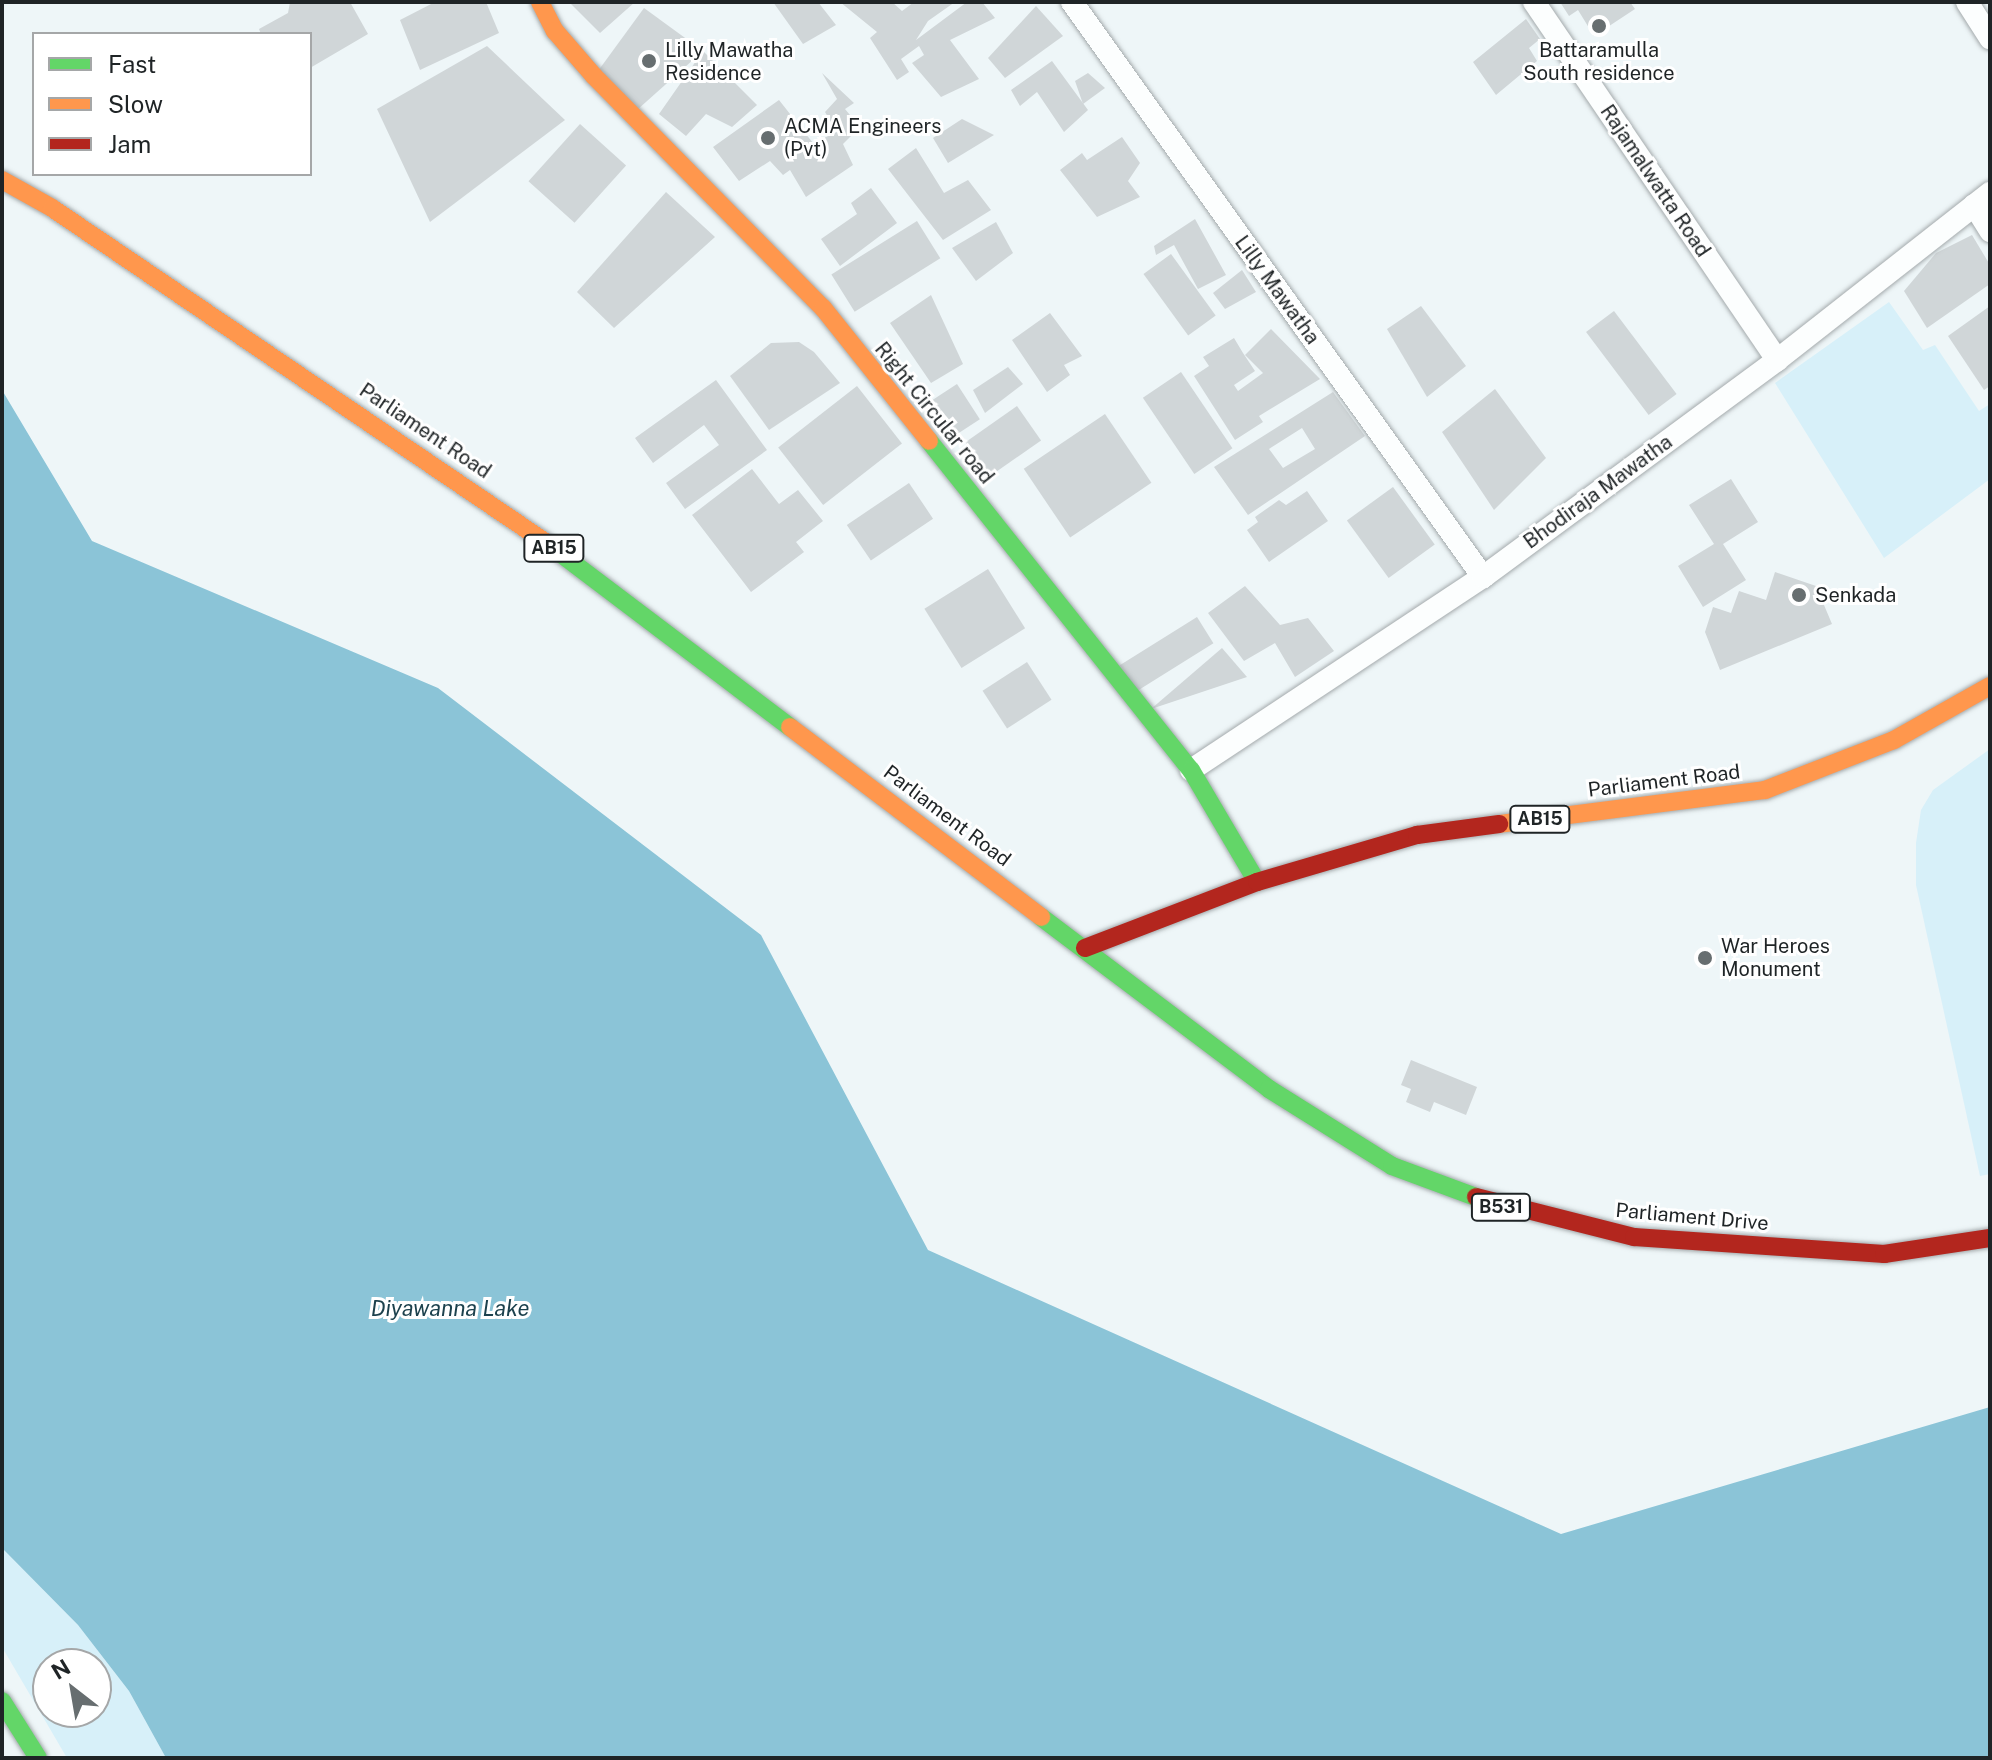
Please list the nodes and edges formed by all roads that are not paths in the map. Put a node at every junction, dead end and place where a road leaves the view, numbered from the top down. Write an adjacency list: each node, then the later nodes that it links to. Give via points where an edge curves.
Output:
1 (540, 2): 12 (main road, Right Circular road, via 555,31 594,76 823,308)
2 (1072, 2): 10 (street, Lilly Mawatha)
3 (1534, 2): 9 (street, Rajamalwatta Road)
4 (1967, 2): 5 (street)
5 (1990, 38)
6 (2, 180): 14 (main road, Parliament Road / AB15, via 52,208 497,505)
7 (1982, 199): 8 (street); 9 (street, Bhodiraja Mawatha)
8 (1990, 231)
9 (1777, 360): 10 (street, Bhodiraja Mawatha)
10 (1483, 577): 12 (street, Bhodiraja Mawatha)
11 (1990, 686): 13 (main road, Parliament Road / AB15, via 1894,740 1765,790 1417,835)
12 (1191, 770): 13 (main road, Right Circular road)
13 (1257, 882): 14 (main road, Parliament Road / AB15)
14 (1085, 948): 15 (main road, Parliament Drive / B531, via 1269,1089 1379,1158 1501,1207 1634,1237 1884,1254)
15 (1990, 1238)
16 (2, 1701): 17 (main road)
17 (27, 1754)

